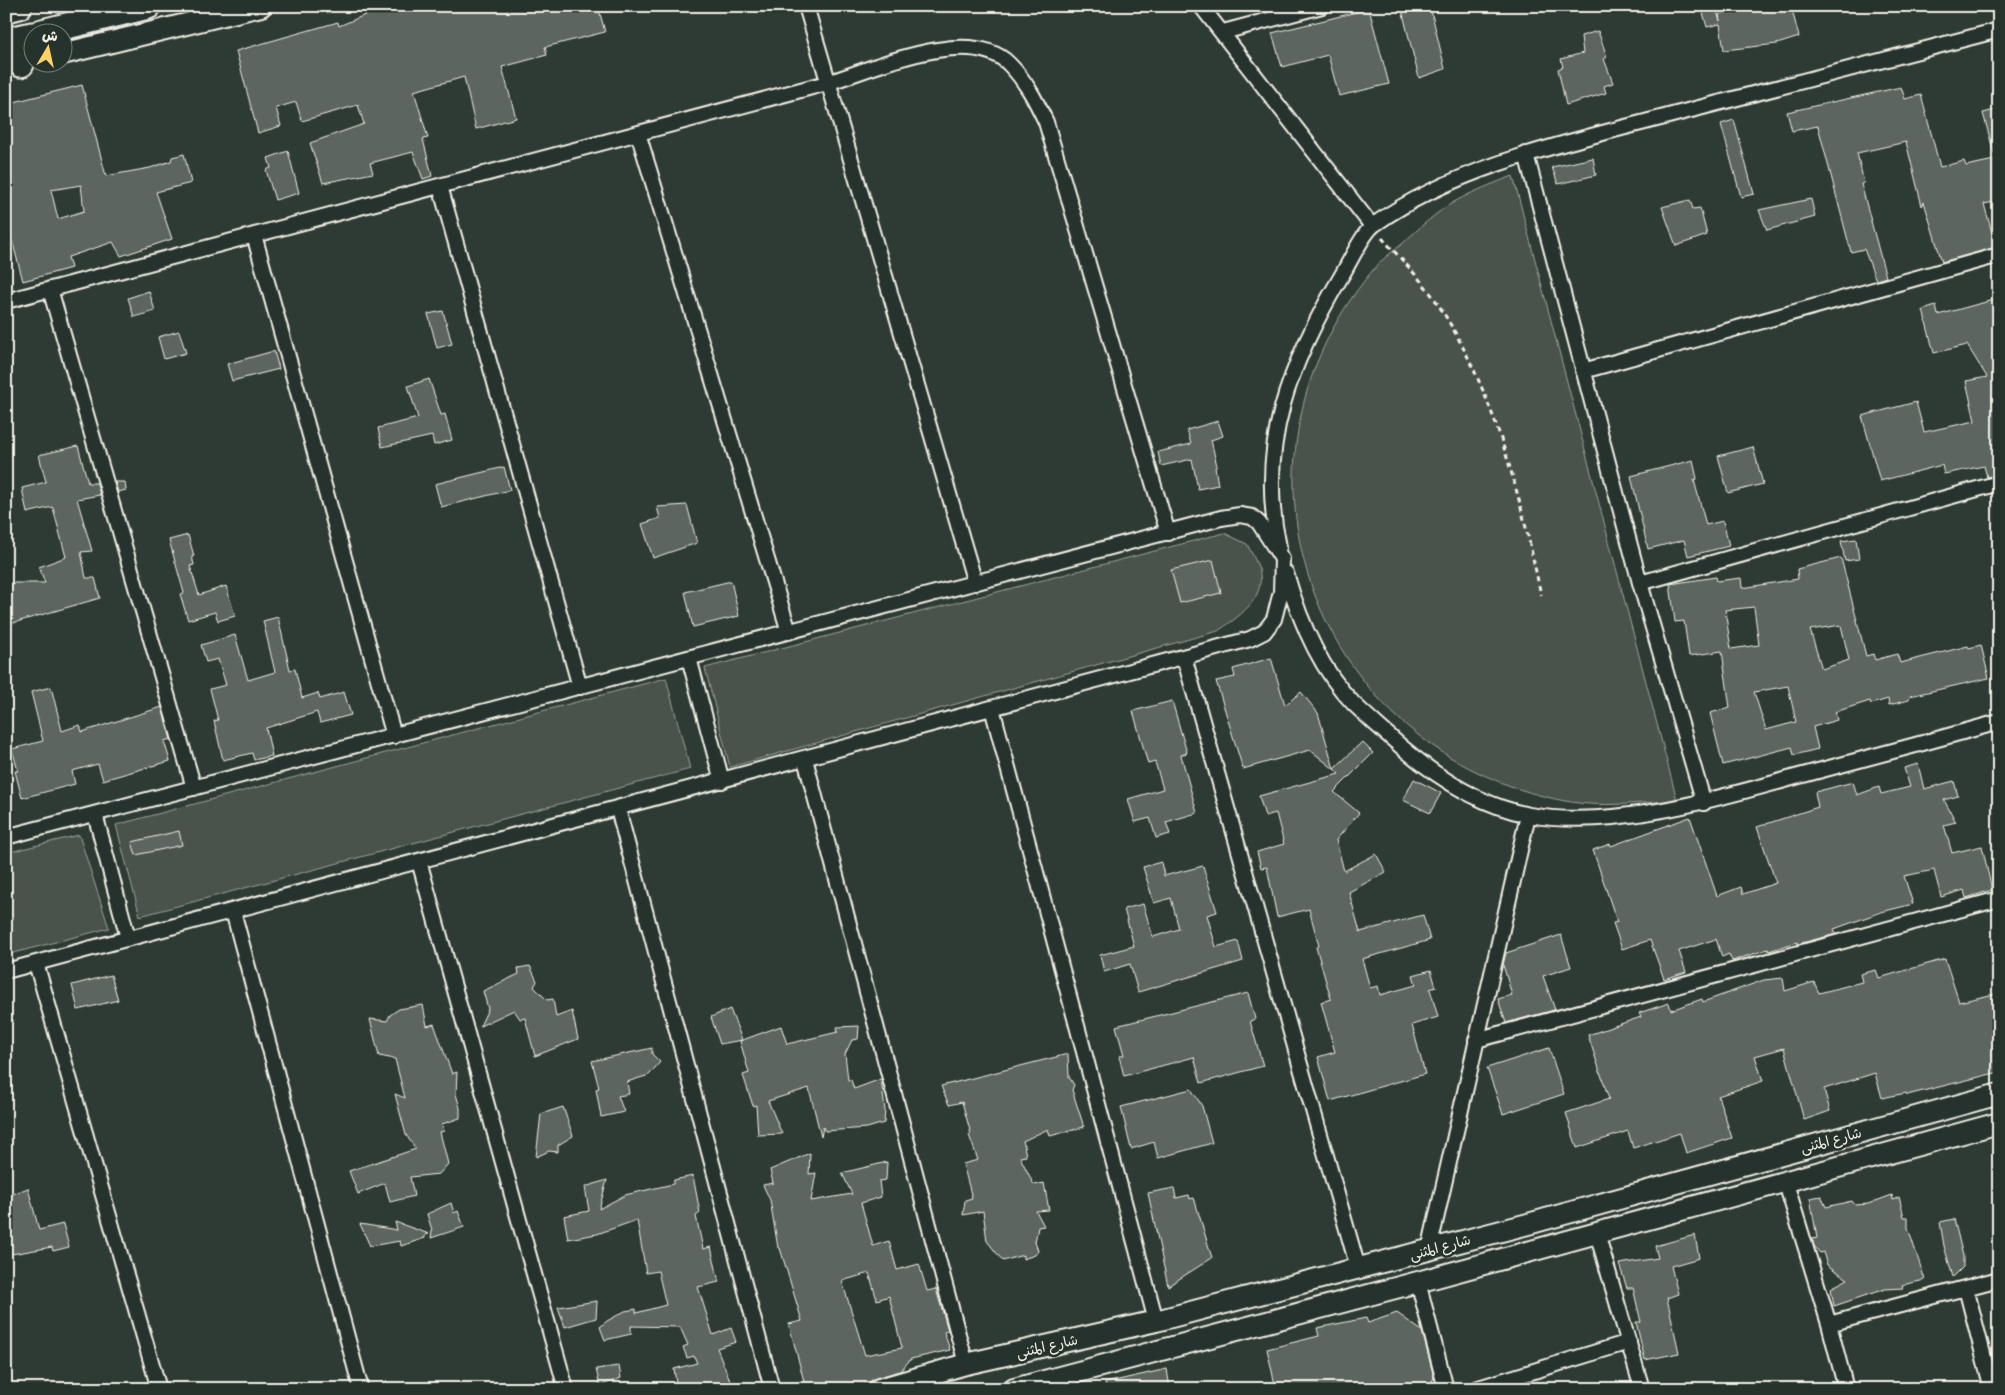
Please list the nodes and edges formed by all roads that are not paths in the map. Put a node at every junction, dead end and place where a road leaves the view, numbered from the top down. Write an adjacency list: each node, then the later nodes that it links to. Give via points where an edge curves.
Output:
1 (148, 6): 6 (highway)
2 (261, 6): 10 (main road)
3 (806, 6): 12 (street)
4 (1201, 6): 8 (street)
5 (1322, 6): 8 (street)
6 (72, 25)
7 (1999, 30): 14 (street)
8 (1223, 32): 16 (street)
9 (18, 39): 11 (highway)
10 (72, 52)
11 (20, 64)
12 (827, 83): 13 (street); 23 (street, via 939,48 963,47 985,51 1008,63 1029,89 1046,122); 26 (street)
13 (638, 133): 15 (street); 27 (street)
14 (1526, 154): 16 (street, via 1432,191); 21 (street)
15 (440, 186): 17 (street); 30 (street)
16 (1372, 226): 24 (street, via 1316,318 1282,406 1272,457 1270,489 1272,516)
17 (254, 235): 19 (street); 33 (street)
18 (1999, 255): 21 (street)
19 (50, 289): 20 (street); 36 (street)
20 (6, 301)
21 (1583, 371): 25 (street)
22 (1999, 483): 25 (street)
23 (1168, 533): 24 (street, via 1240,515 1252,517 1273,542); 26 (street)
24 (1282, 559): 28 (street, via 1278,607 1264,632 1250,639); 40 (street, via 1293,597 1317,653 1352,702 1419,762 1468,793)
25 (1640, 583): 37 (street)
26 (975, 584): 27 (street)
27 (789, 632): 29 (street)
28 (1184, 657): 31 (street); 58 (street)
29 (689, 658): 30 (street); 35 (street)
30 (580, 687): 33 (street)
31 (992, 708): 34 (street); 62 (street)
32 (1999, 722): 37 (street)
33 (394, 736): 36 (street)
34 (805, 759): 35 (street); 65 (street)
35 (722, 781): 38 (street)
36 (194, 788): 39 (street)
37 (1704, 802): 40 (street, via 1607,817 1567,819)
38 (618, 809): 42 (street); 70 (street)
39 (96, 814): 41 (street); 45 (street)
40 (1528, 815): 48 (street)
41 (6, 837)
42 (419, 861): 44 (street); 69 (street)
43 (1999, 899): 48 (street)
44 (233, 911): 45 (street); 68 (street)
45 (128, 938): 46 (street)
46 (36, 963): 47 (street); 67 (street)
47 (6, 971)
48 (1476, 1040): 56 (street)
49 (1999, 1094): 52 (main road, شارع المثنى)
50 (1999, 1123): 51 (main road, شارع المثنى)
51 (1785, 1180): 54 (main road, شارع المثنى); 63 (street)
52 (1528, 1224): 53 (main road, شارع المثنى); 55 (main road, via 1524,1228 1523,1240 1526,1246)
53 (1490, 1234): 56 (main road, شارع المثنى); 57 (main road, via 1502,1238 1505,1243 1504,1256)
54 (1596, 1234): 55 (main road, شارع المثنى); 64 (street)
55 (1538, 1249): 57 (main road, شارع المثنى)
56 (1429, 1250): 58 (main road, شارع المثنى)
57 (1499, 1260): 60 (main road, شارع المثنى)
58 (1358, 1268): 62 (main road, شارع المثنى)
59 (1999, 1280): 61 (street)
60 (1418, 1282): 71 (main road, شارع المثنى); 72 (street)
61 (1966, 1288): 63 (street); 76 (street)
62 (1156, 1321): 65 (main road, شارع المثنى)
63 (1829, 1324): 75 (street)
64 (1629, 1342): 73 (street); 74 (street)
65 (966, 1364): 66 (main road, شارع المثنى)
66 (886, 1388)
67 (159, 1389)
68 (361, 1389)
69 (566, 1389)
70 (772, 1389)
71 (1014, 1389)
72 (1446, 1389)
73 (1475, 1389)
74 (1642, 1389)
75 (1846, 1389)
76 (1992, 1389)

